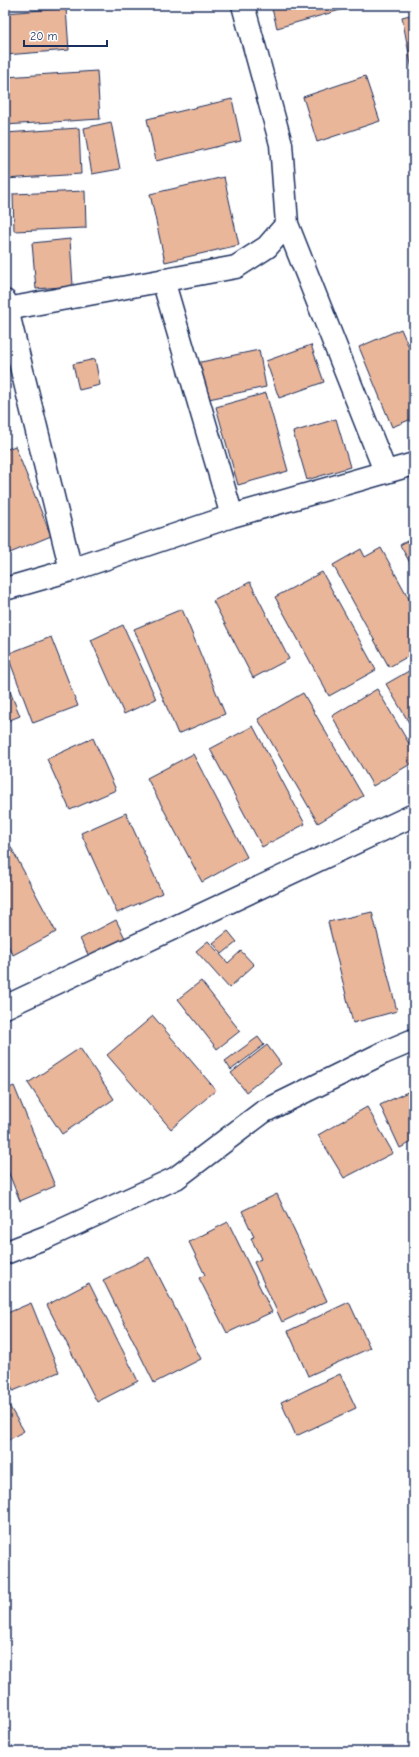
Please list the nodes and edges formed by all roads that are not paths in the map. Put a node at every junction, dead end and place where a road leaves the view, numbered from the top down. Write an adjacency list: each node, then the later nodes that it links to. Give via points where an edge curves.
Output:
1 (243, 5): 2 (street, via 281,144)
2 (287, 224): 3 (street, via 267,247 236,267); 6 (street)
3 (163, 280): 4 (street); 7 (street)
4 (6, 305): 8 (street)
5 (414, 464): 6 (street)
6 (385, 471): 7 (street)
7 (232, 516): 8 (street)
8 (71, 570): 9 (street)
9 (5, 589)
10 (414, 815): 11 (street)
11 (5, 1007)
12 (414, 1040): 13 (street, via 263,1112 176,1178)
13 (5, 1253)

